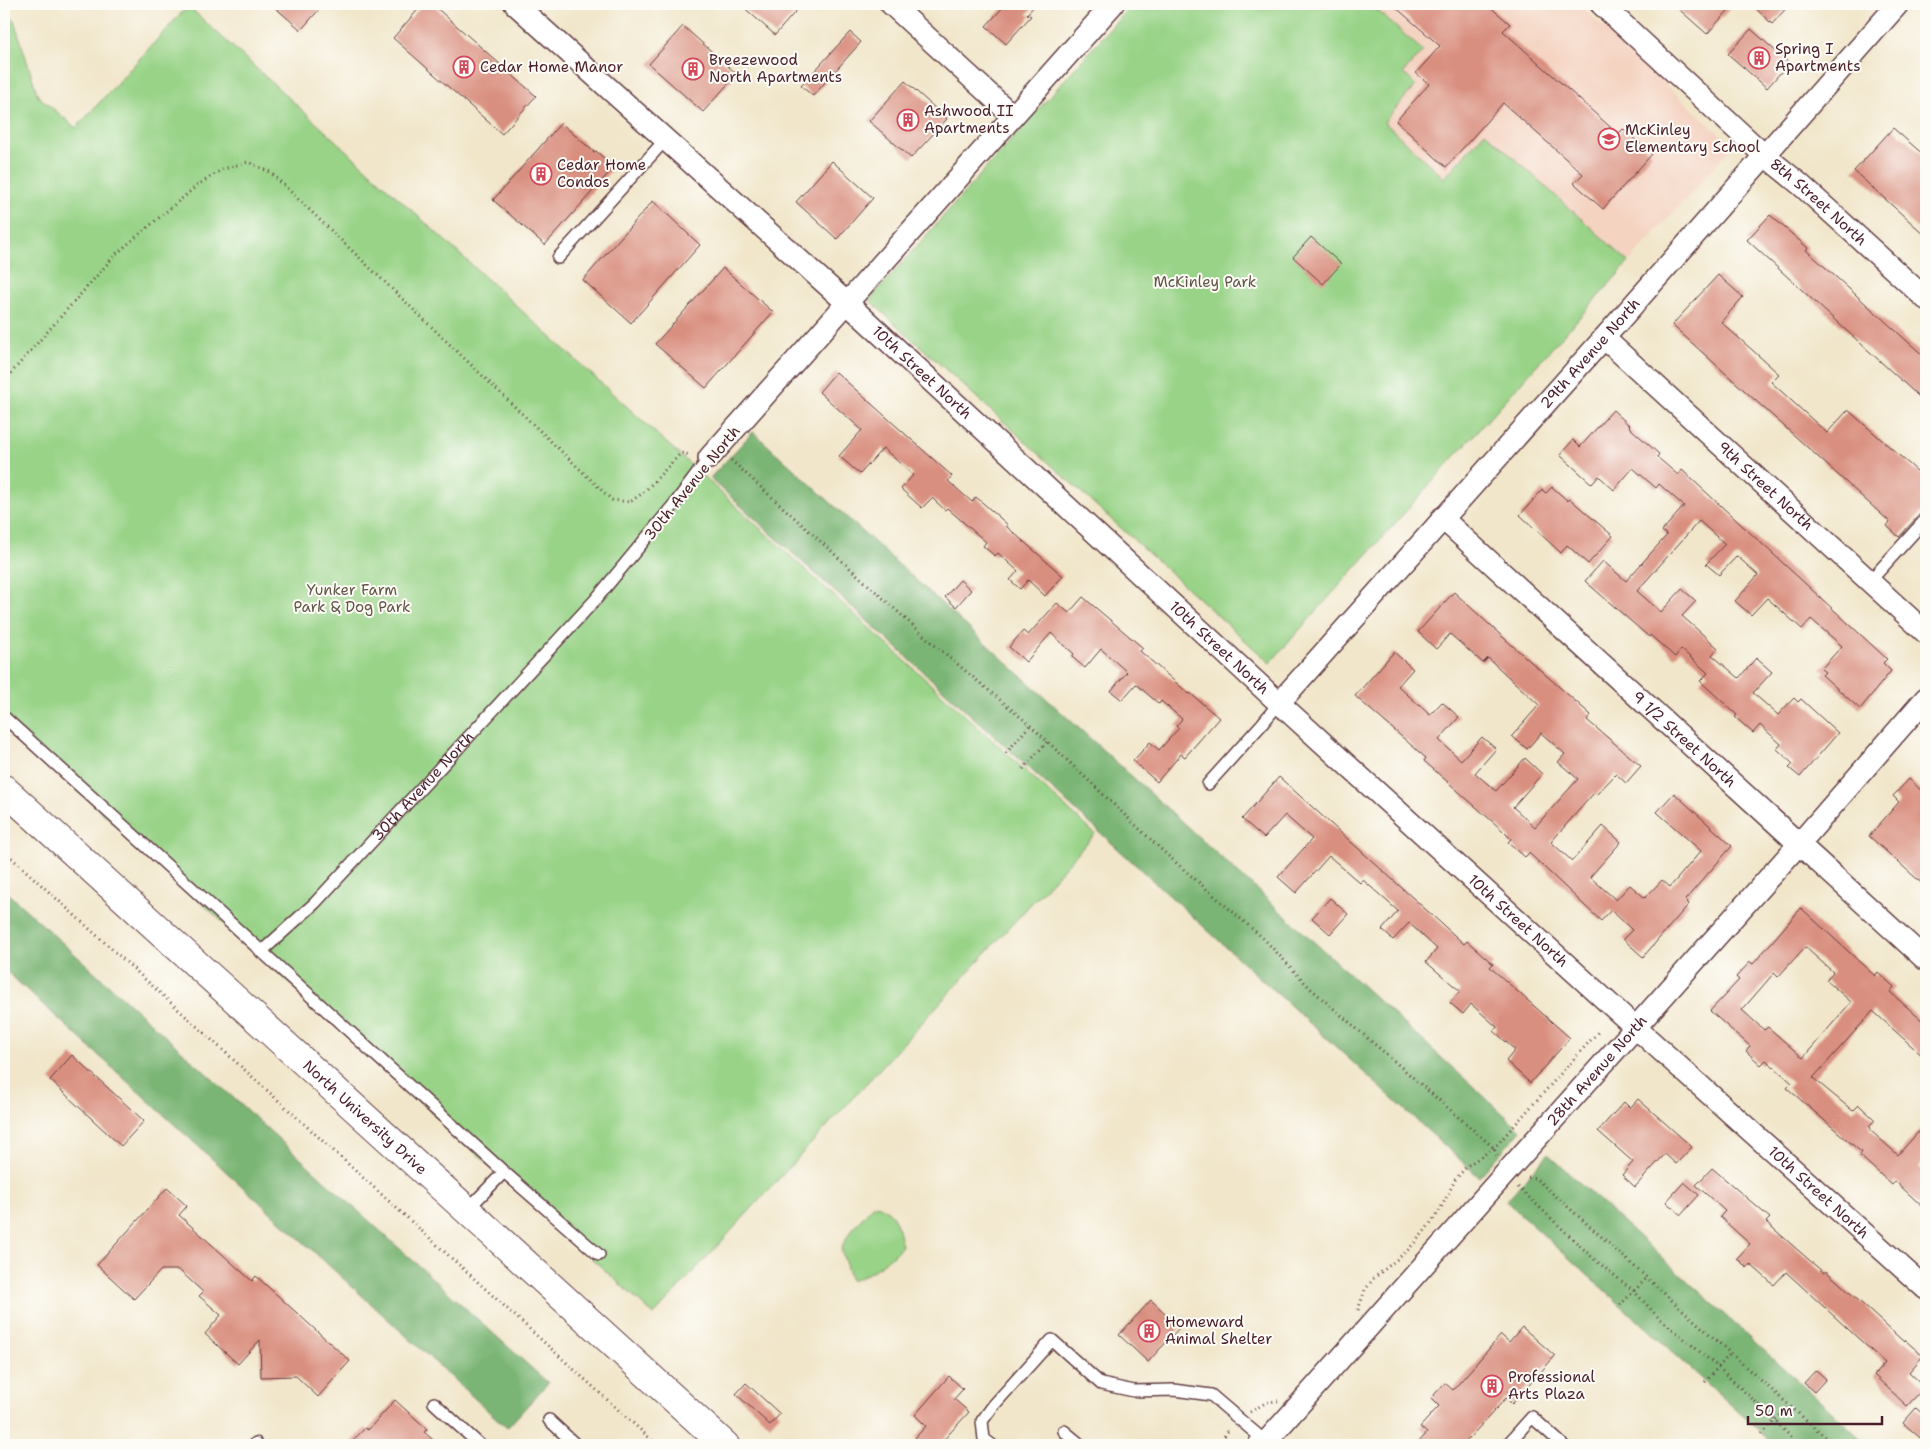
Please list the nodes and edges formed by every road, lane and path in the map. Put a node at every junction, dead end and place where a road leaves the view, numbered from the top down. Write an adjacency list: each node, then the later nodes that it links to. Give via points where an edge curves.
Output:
1 (515, 4): 7 (street, 10th Street North)
2 (890, 4): 6 (street)
3 (1113, 4): 6 (street, 30th Avenue North)
4 (1601, 4): 8 (street, 8th Street North)
5 (1898, 4): 8 (street, 29th Avenue North)
6 (1013, 116): 11 (street, 30th Avenue North)
7 (666, 139): 9 (lane); 11 (street, 10th Street North)
8 (1764, 155): 10 (street, 8th Street North, via 1802,185); 12 (street, 29th Avenue North)
9 (558, 258)
10 (1926, 299)
11 (847, 303): 14 (street, 30th Avenue North); 20 (street, 10th Street North)
12 (1604, 338): 15 (street, 29th Avenue North); 17 (street, 9th Street North)
13 (4, 381): 14 (path, via 116,254 199,184 223,169 248,162 270,172 612,500 630,502 681,453)
14 (709, 458): 22 (path, via 729,459 930,641); 30 (lane, 30th Avenue North, via 596,599 315,903)
15 (1442, 518): 20 (street, 29th Avenue North); 28 (street, 9 1/2 Street North)
16 (1926, 519): 17 (lane)
17 (1870, 581): 18 (street, 9th Street North)
18 (1926, 633)
19 (1926, 698): 28 (street, 28th Avenue North)
20 (1279, 703): 26 (lane); 32 (street, 10th Street North)
21 (4, 717): 30 (lane)
22 (1030, 725): 23 (path); 24 (path)
23 (1047, 742): 25 (path); 34 (path, via 1166,854 1264,939 1310,988)
24 (1006, 753)
25 (1023, 769)
26 (1208, 784)
27 (4, 789): 37 (main road, North University Drive)
28 (1799, 844): 31 (street, 9 1/2 Street North); 32 (street, 28th Avenue North)
29 (4, 851): 60 (path)
30 (261, 952): 35 (lane)
31 (1926, 960)
32 (1635, 1027): 36 (street, 28th Avenue North); 40 (street, 10th Street North)
33 (1599, 1031): 34 (path)
34 (1494, 1148): 36 (path); 43 (path, via 1468,1166 1455,1180 1424,1232 1402,1256 1374,1278 1365,1290)
35 (504, 1172): 37 (lane); 38 (lane)
36 (1504, 1174): 39 (path, via 1535,1178); 41 (path, via 1595,1260); 56 (street, 28th Avenue North)
37 (467, 1210): 61 (main road, North University Drive)
38 (599, 1255)
39 (1648, 1277): 41 (path); 44 (path)
40 (1926, 1289)
41 (1634, 1291): 42 (path); 45 (path, via 1657,1316)
42 (1620, 1305)
43 (1357, 1317)
44 (1731, 1353): 45 (path); 49 (path)
45 (1718, 1367): 46 (path); 52 (path)
46 (1704, 1382)
47 (1282, 1400): 51 (path, via 1254,1408)
48 (434, 1403): 59 (lane)
49 (1789, 1406): 52 (path); 68 (path)
50 (549, 1420): 55 (lane)
51 (1240, 1420): 56 (lane); 62 (lane, via 1211,1395 1174,1390 1134,1391 1100,1384 1052,1340 982,1421 984,1438); 64 (path, via 1226,1433)
52 (1775, 1420): 54 (path); 67 (path)
53 (1064, 1431): 63 (lane)
54 (1762, 1434)
55 (571, 1444)
56 (1265, 1444)
57 (254, 1445): 58 (lane)
58 (258, 1445)
59 (480, 1445)
60 (657, 1445)
61 (725, 1445)
62 (992, 1445)
63 (1081, 1445)
64 (1220, 1445)
65 (1507, 1445): 66 (lane, via 1532,1418)
66 (1563, 1445)
67 (1798, 1445)
68 (1835, 1445)

